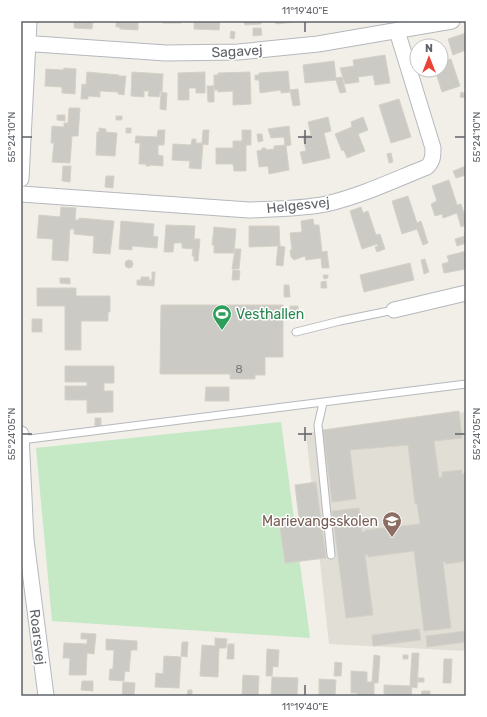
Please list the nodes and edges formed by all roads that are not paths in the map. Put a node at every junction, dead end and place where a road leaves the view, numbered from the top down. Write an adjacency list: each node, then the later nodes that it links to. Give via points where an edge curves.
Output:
1 (29, 21): 4 (street)
2 (452, 21): 3 (street, Sagavej)
3 (397, 31): 4 (street, Sagavej, via 318,44 238,52 166,53); 6 (street, Helgesvej, via 433,148 432,162 427,167 351,197 325,204 286,209 249,210)
4 (24, 43): 5 (street)
5 (21, 179)
6 (21, 194)
7 (466, 292): 8 (street)
8 (394, 310): 9 (lane)
9 (296, 332)
10 (466, 384): 11 (lane)
11 (323, 403): 13 (lane); 15 (lane, via 318,424)
12 (21, 434): 13 (street, Roarsvej)
13 (21, 440): 14 (street, Roarsvej)
14 (24, 540): 16 (street, Roarsvej)
15 (331, 555)
16 (46, 696)

